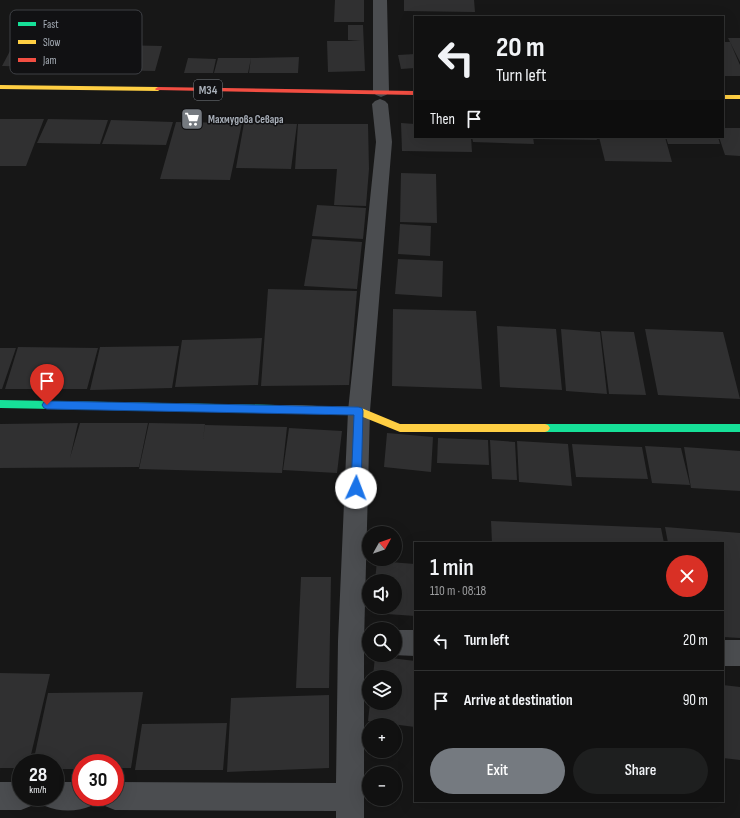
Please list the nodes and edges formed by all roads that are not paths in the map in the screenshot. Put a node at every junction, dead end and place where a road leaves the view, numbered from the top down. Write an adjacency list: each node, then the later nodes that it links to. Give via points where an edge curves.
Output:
1 (380, 0): 6 (street)
2 (0, 87): 6 (street, M34)
3 (414, 93): 6 (street, M34)
4 (724, 97): 5 (street)
5 (740, 97)
6 (380, 101): 8 (street, via 384,142)
7 (0, 404): 8 (street)
8 (358, 411): 9 (street, via 400,428); 10 (street)
9 (740, 428)
10 (360, 642): 18 (street)
11 (402, 643): 12 (street)
12 (414, 643)
13 (724, 653): 14 (street)
14 (740, 653)
15 (0, 796): 16 (street)
16 (12, 796)
17 (124, 796): 18 (street)
18 (349, 808)

